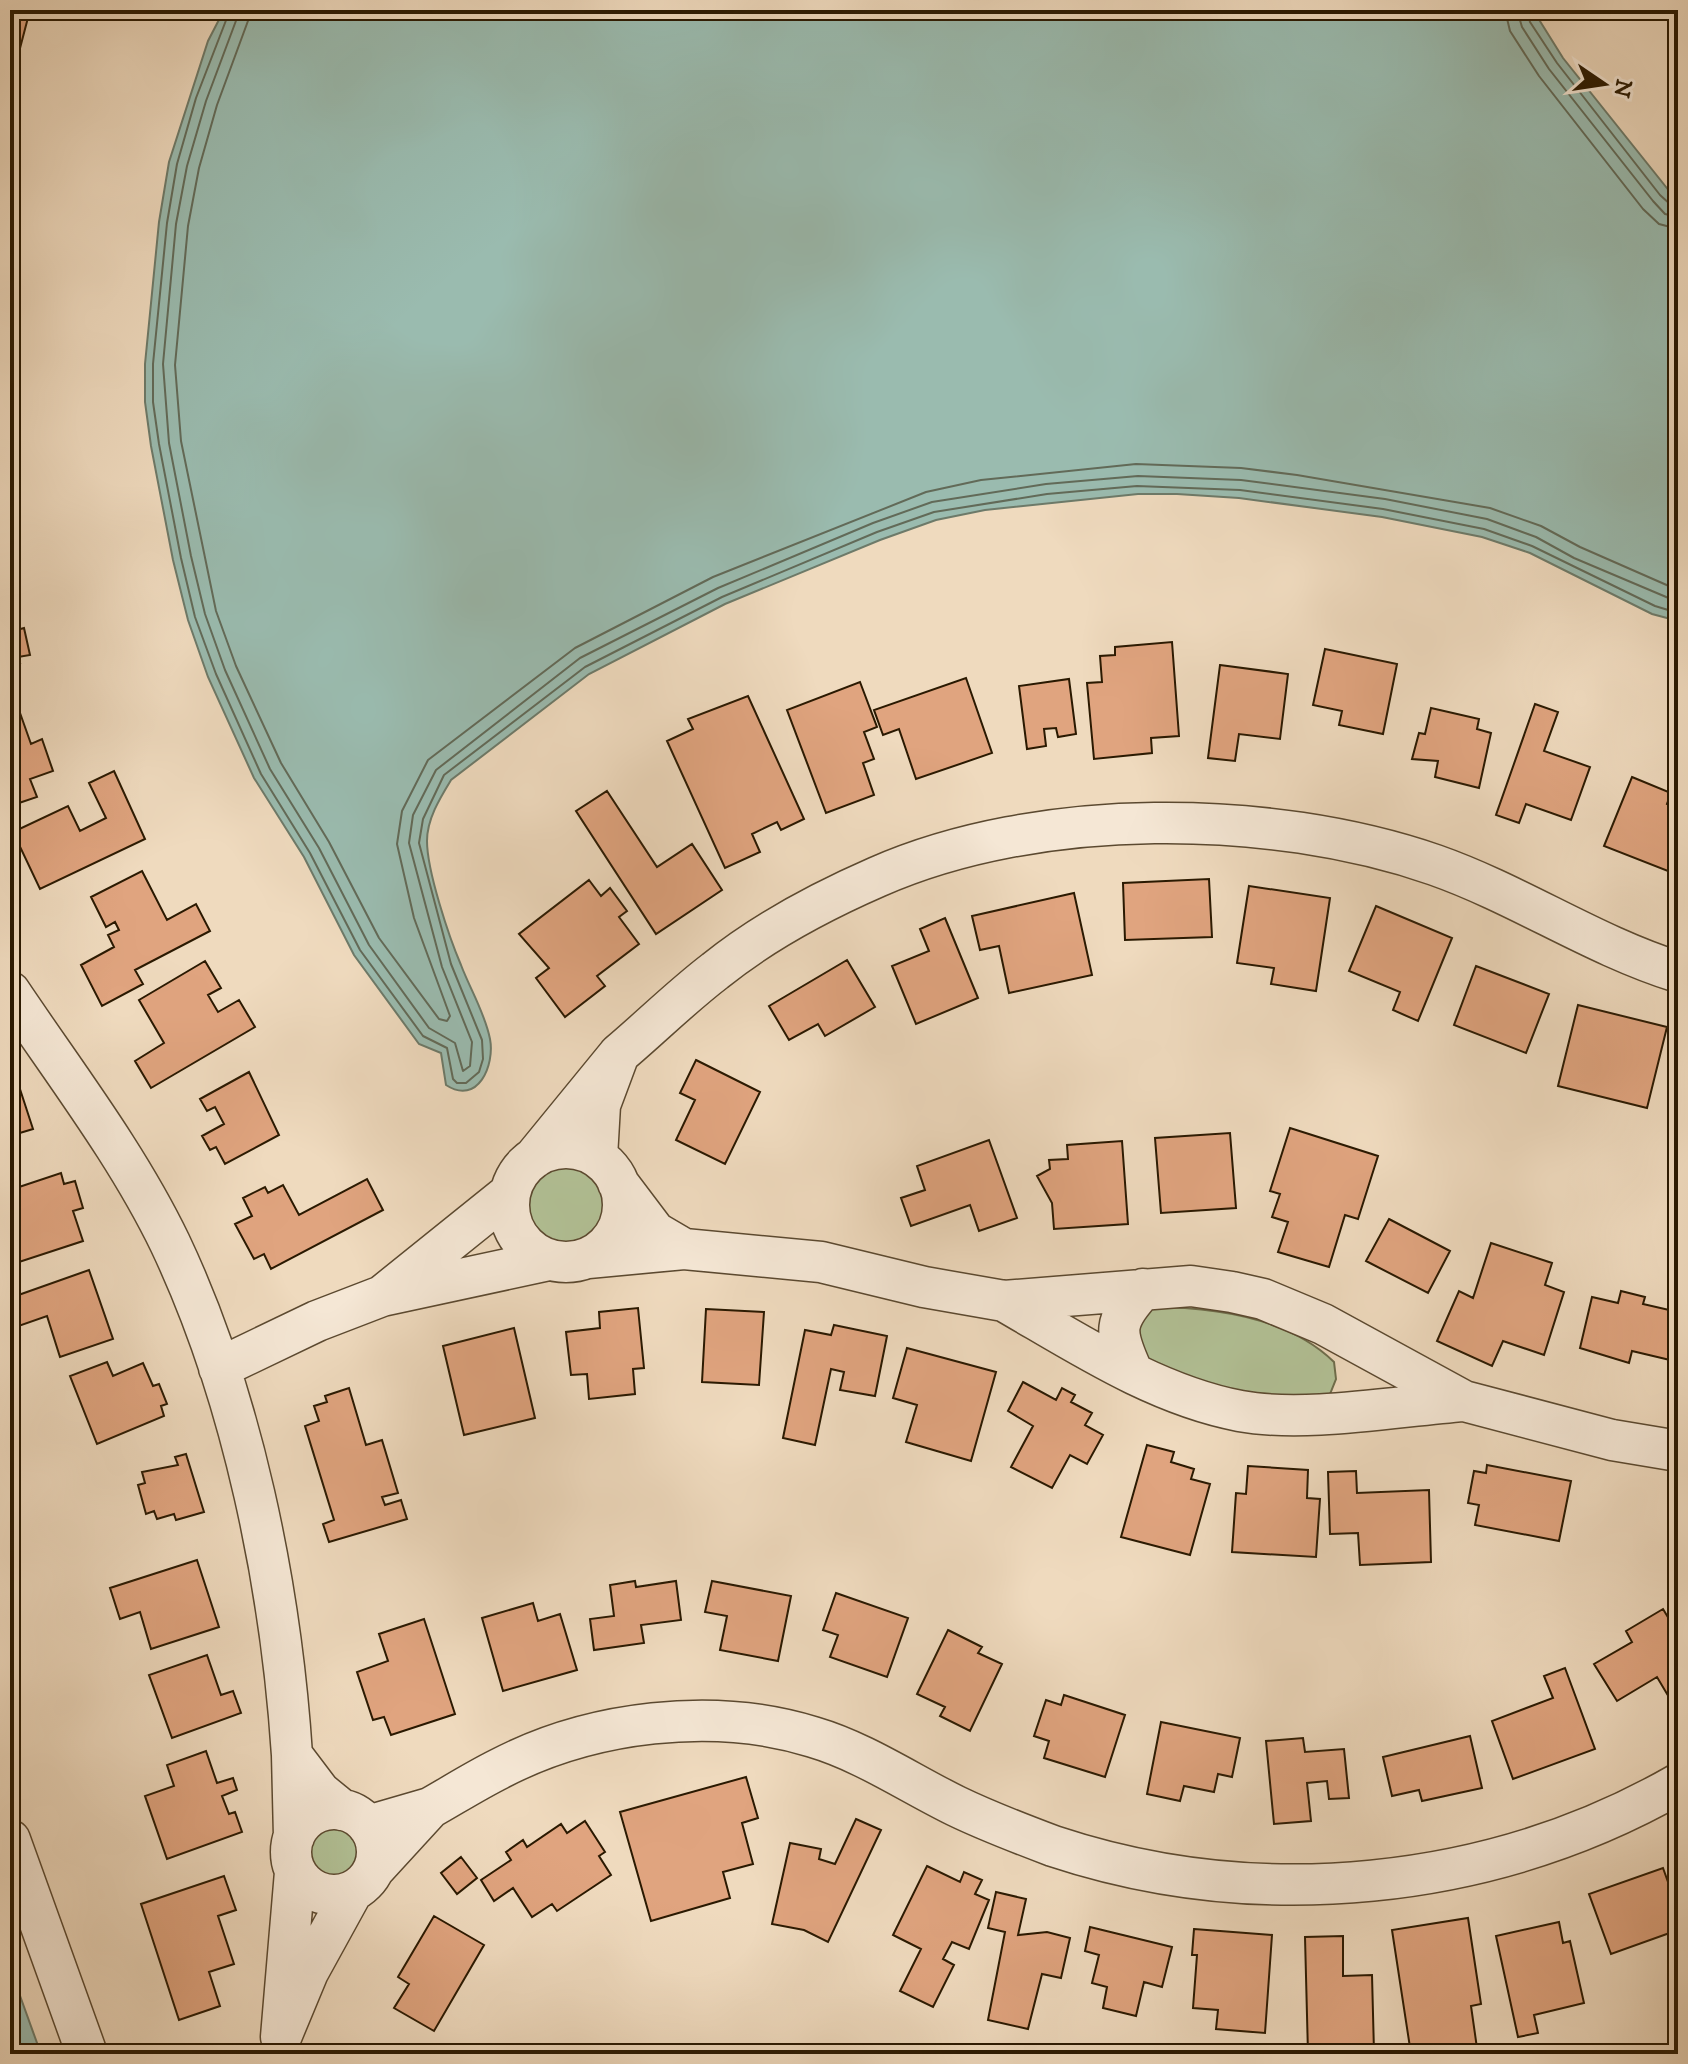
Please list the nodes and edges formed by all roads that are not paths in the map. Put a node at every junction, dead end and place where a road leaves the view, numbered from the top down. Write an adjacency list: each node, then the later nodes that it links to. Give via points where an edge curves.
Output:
1 (1678, 972): 3 (street, via 1589,939 1505,893 1396,854 1299,831 1146,823 1023,837 952,852 879,876 805,913 716,969)
2 (10, 992): 13 (street, via 147,1199 171,1245)
3 (619, 1054): 4 (street); 5 (street, via 600,1105)
4 (534, 1158): 5 (street, via 566,1148); 6 (street)
5 (608, 1170): 7 (street, via 655,1232); 8 (street, via 622,1200 618,1227 603,1249)
6 (510, 1193): 8 (street, via 509,1210 522,1242); 10 (street)
7 (684, 1249): 8 (street); 11 (street, via 821,1262)
8 (569, 1259): 10 (street)
9 (1143, 1289): 11 (street); 12 (street, via 1191,1286 1263,1299); 14 (street, via 1124,1310 1118,1340)
10 (382, 1296): 13 (street)
11 (1004, 1301): 14 (street)
12 (1353, 1339): 15 (street); 16 (street, via 1361,1364 1356,1389)
13 (219, 1368): 18 (street, via 279,1616)
14 (1132, 1371): 16 (street, via 1164,1388 1242,1412)
15 (1464, 1401): 16 (street); 17 (street, via 1612,1440)
16 (1339, 1411)
17 (1678, 1451)
18 (292, 1755): 21 (street, via 320,1792); 23 (street)
19 (1678, 1784): 20 (street, via 1589,1828 1520,1851 1432,1873 1329,1885 1188,1878 1130,1868 996,1823 814,1737 766,1727 693,1721 621,1729 561,1744 500,1768)
20 (430, 1808): 21 (street); 24 (street)
21 (355, 1818): 23 (street, via 313,1814); 24 (street, via 375,1839)
22 (10, 1840): 26 (street)
23 (294, 1854): 24 (street, via 303,1883 326,1895); 25 (street)
24 (363, 1880): 25 (street, via 308,1972)
25 (279, 2046)
26 (87, 2054)

